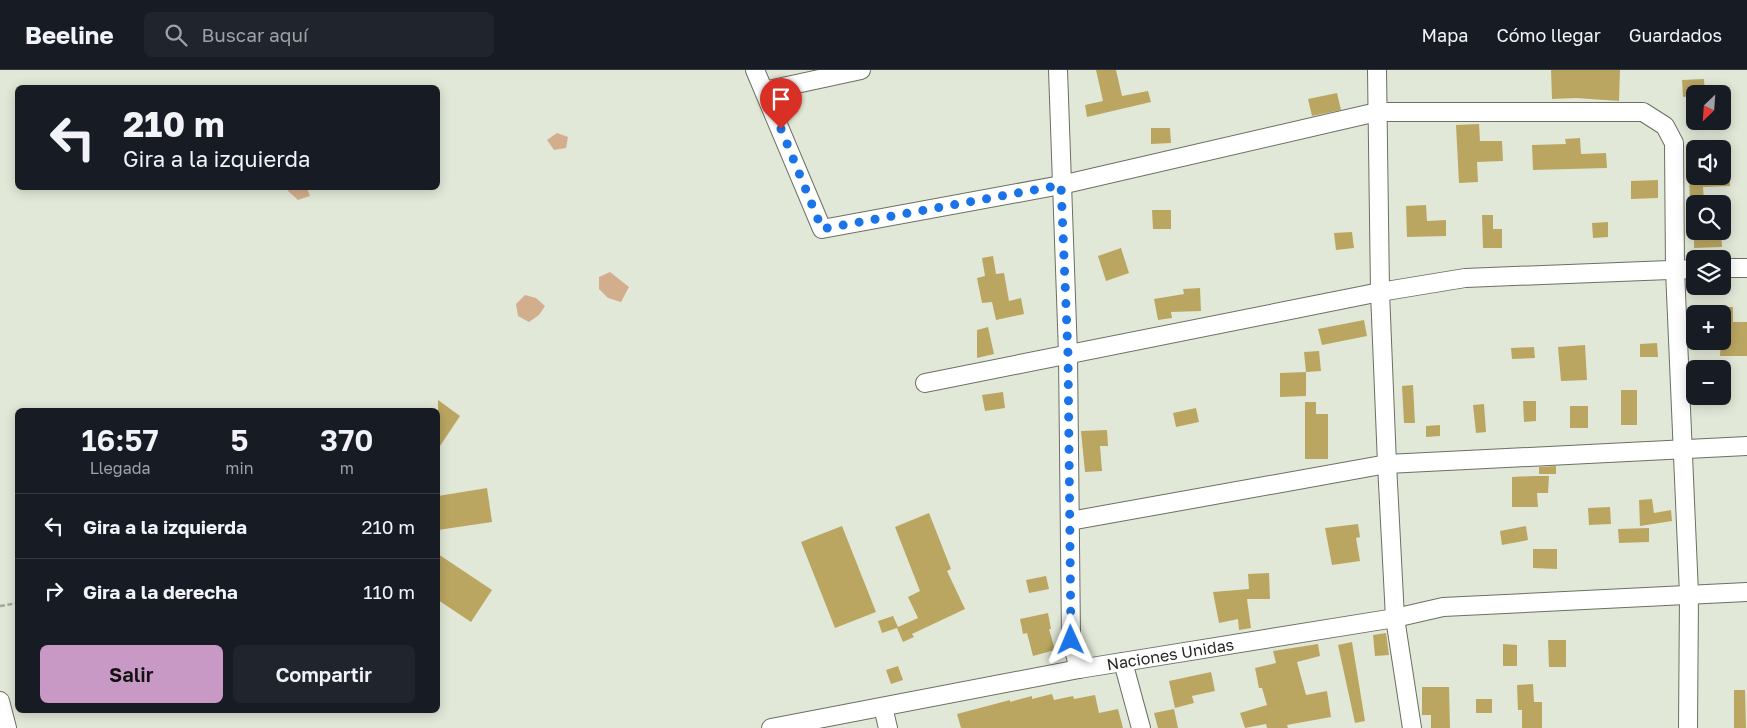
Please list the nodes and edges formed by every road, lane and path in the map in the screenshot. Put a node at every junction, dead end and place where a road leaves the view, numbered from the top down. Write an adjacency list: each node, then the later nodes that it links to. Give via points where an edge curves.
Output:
1 (755, 70): 5 (street)
2 (861, 70): 5 (street)
3 (1058, 70): 7 (street)
4 (1377, 70): 6 (street)
5 (764, 90): 7 (street, via 822,229)
6 (1377, 112): 7 (street); 11 (street, via 1643,112 1665,126 1674,143); 12 (street)
7 (1061, 185): 13 (street)
8 (1731, 268): 9 (street)
9 (1747, 268)
10 (1686, 269): 11 (street)
11 (1675, 270): 12 (street, via 1465,278); 16 (street)
12 (1380, 292): 13 (street); 17 (street)
13 (1068, 354): 14 (street); 18 (street)
14 (925, 383)
15 (1747, 446): 16 (street)
16 (1683, 449): 17 (street); 20 (street)
17 (1387, 464): 18 (street); 23 (street)
18 (1070, 521): 25 (street, via 1071,640)
19 (1747, 592): 20 (street, Naciones Unidas)
20 (1688, 594): 23 (street, Naciones Unidas, via 1443,607); 33 (street)
21 (15, 604): 22 (path)
22 (0, 606)
23 (1395, 618): 24 (street, Naciones Unidas); 32 (street)
24 (1123, 662): 25 (street, Naciones Unidas); 31 (street)
25 (1079, 669): 27 (street, Naciones Unidas)
26 (0, 701): 28 (street)
27 (883, 707): 29 (street, Naciones Unidas); 30 (street)
28 (7, 728)
29 (771, 728)
30 (888, 728)
31 (1141, 728)
32 (1412, 728)
33 (1688, 728)

